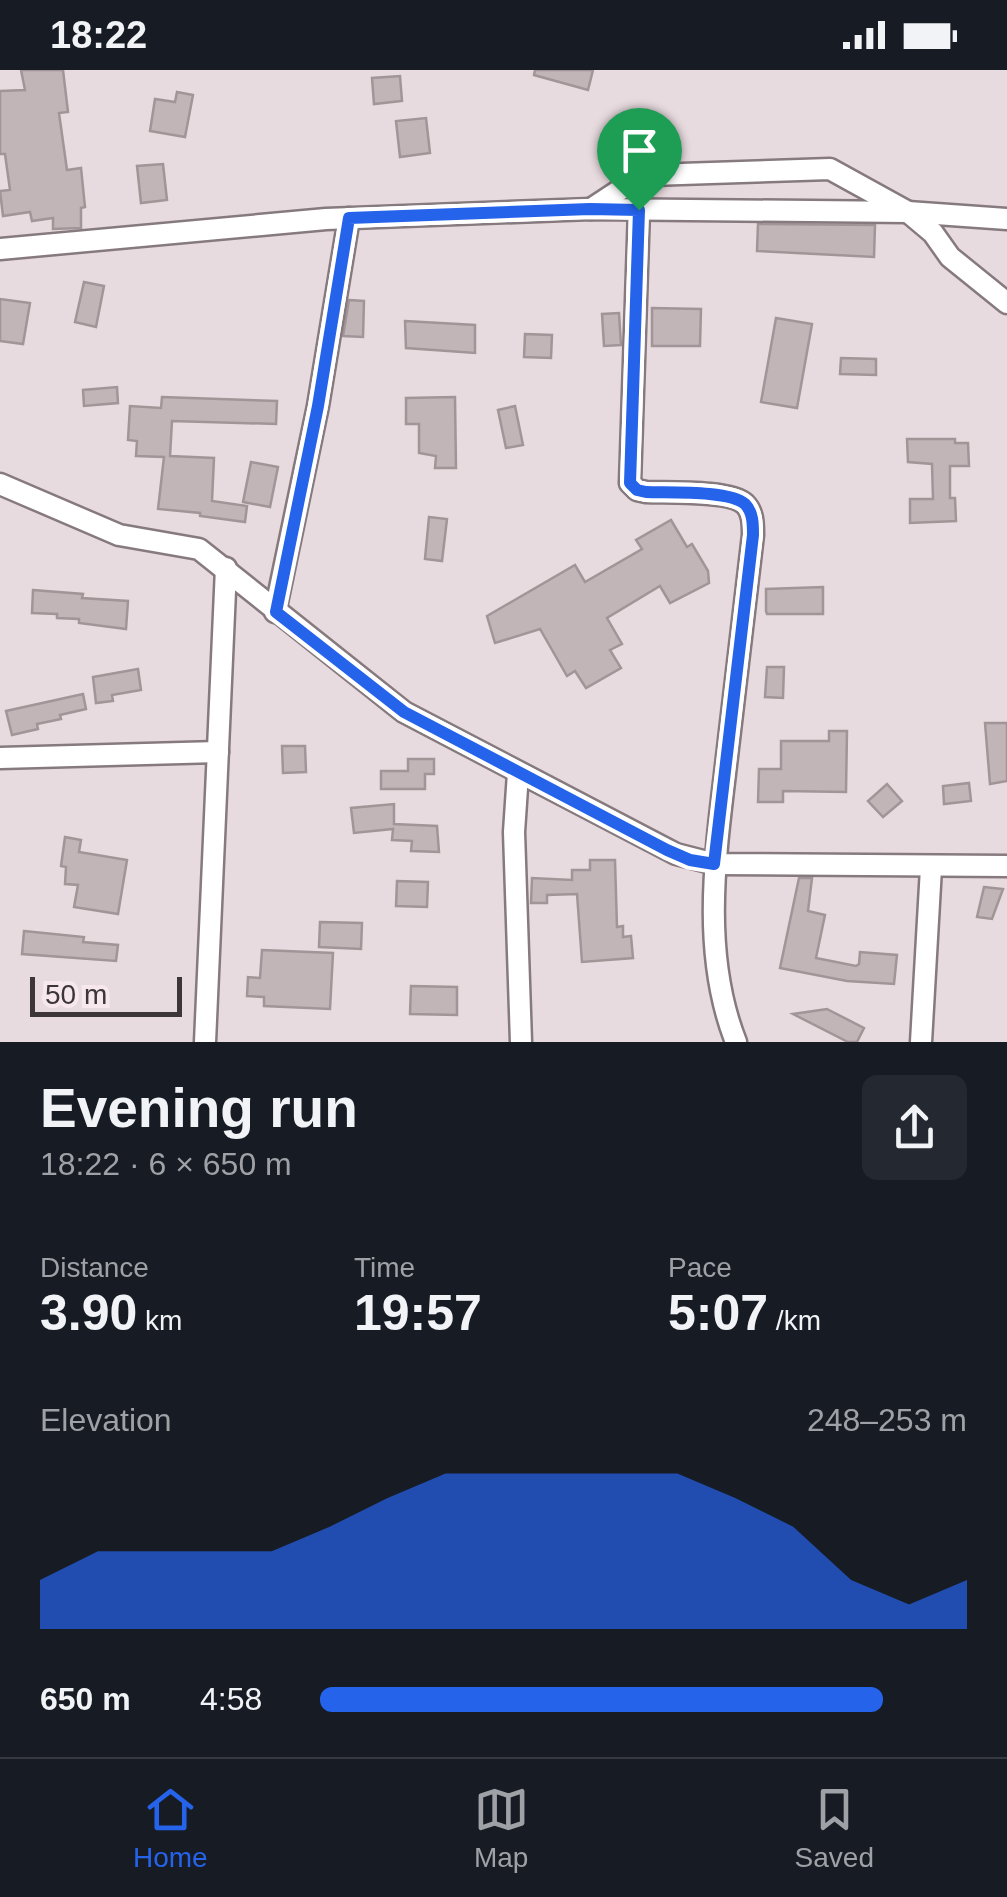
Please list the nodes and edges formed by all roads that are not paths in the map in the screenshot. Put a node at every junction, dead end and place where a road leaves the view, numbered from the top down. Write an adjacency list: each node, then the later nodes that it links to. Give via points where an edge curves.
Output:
1 (590, 209): 2 (street); 3 (street, via 651,175 818,167); 4 (street)
2 (639, 210): 3 (street); 14 (street, via 630,483 646,492 731,496 748,506 752,518)
3 (908, 212): 5 (street); 7 (street)
4 (349, 218): 6 (street); 10 (street)
5 (1007, 219)
6 (0, 249)
7 (1007, 303)
8 (0, 484): 9 (street, via 119,535 199,548)
9 (226, 568): 10 (street); 11 (street)
10 (276, 612): 13 (street, via 404,712)
11 (218, 752): 12 (street); 17 (street)
12 (0, 758)
13 (518, 773): 14 (street, via 667,850); 18 (street)
14 (714, 864): 16 (street); 19 (street, via 716,972)
15 (1007, 866): 16 (street)
16 (931, 868): 20 (street)
17 (206, 1042)
18 (522, 1042)
19 (736, 1042)
20 (922, 1042)

